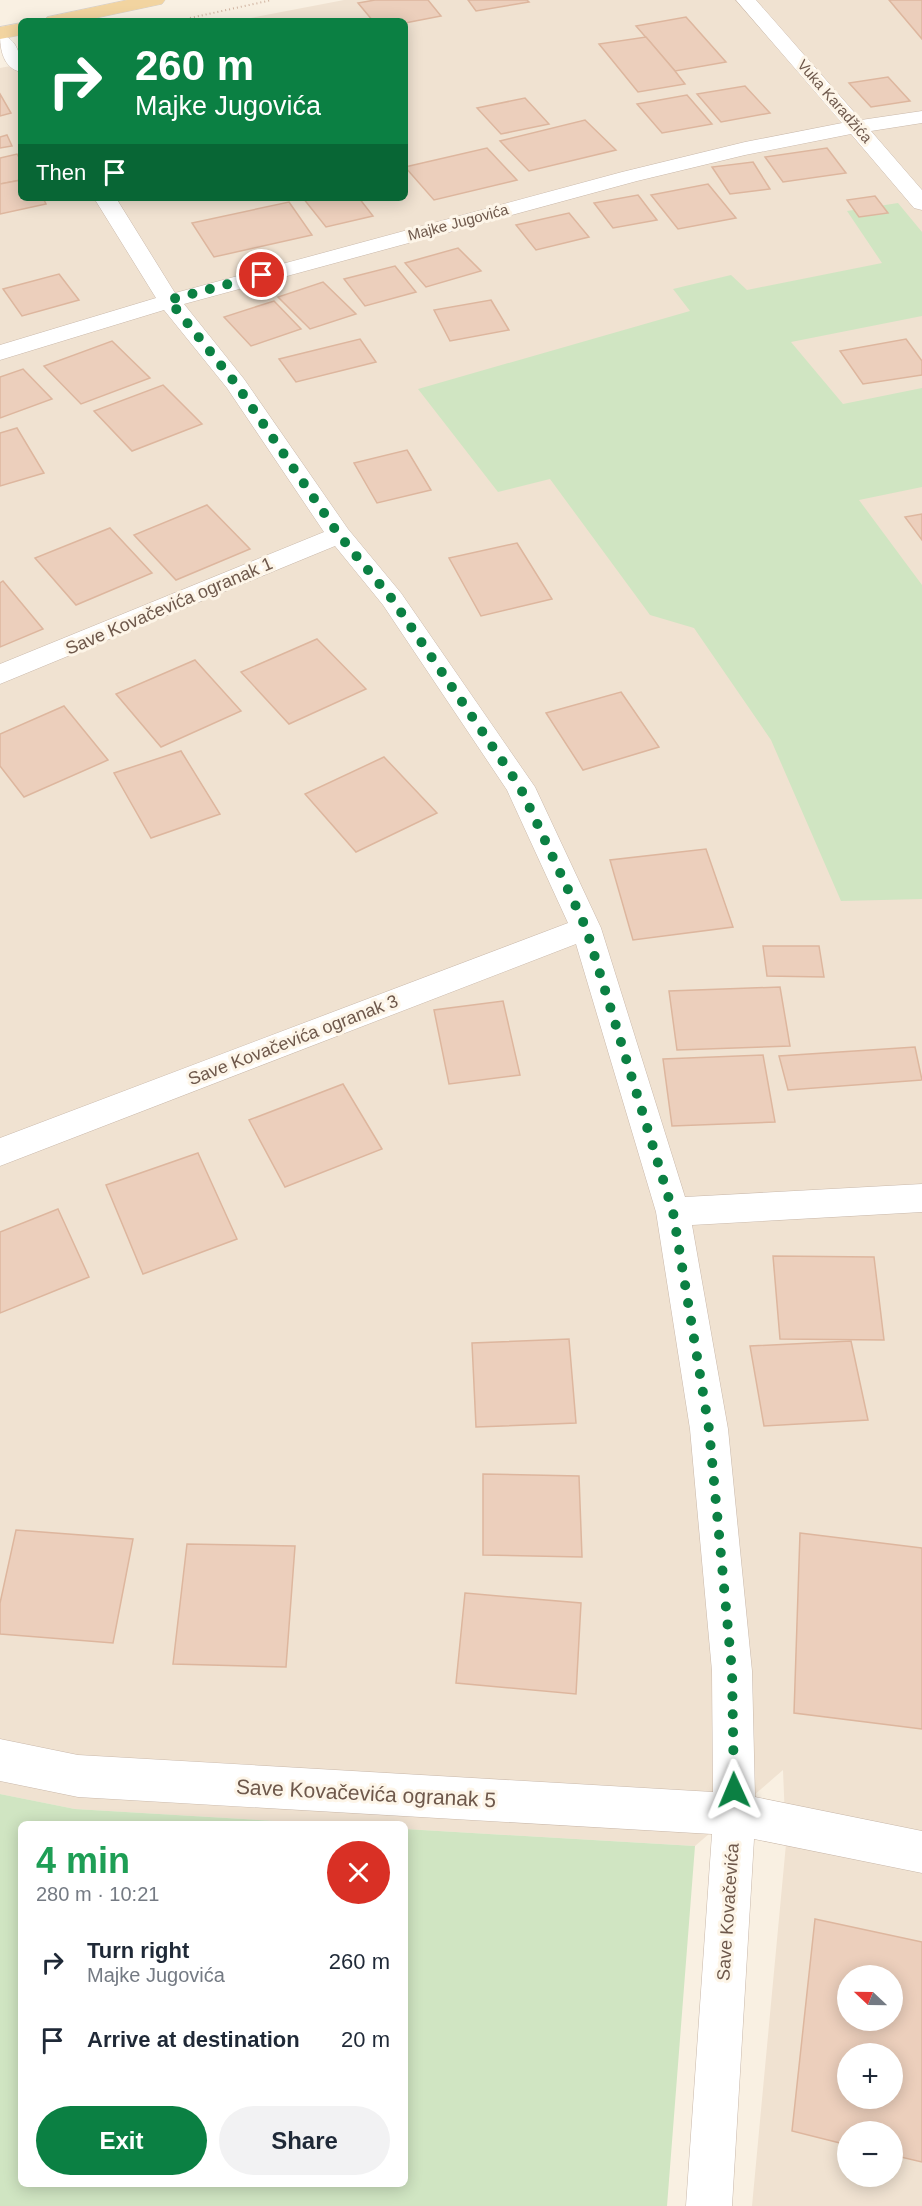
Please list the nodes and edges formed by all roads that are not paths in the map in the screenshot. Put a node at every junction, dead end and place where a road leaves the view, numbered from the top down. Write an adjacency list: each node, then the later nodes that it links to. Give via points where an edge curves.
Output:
1 (155, 0): 3 (main road)
2 (746, 0): 9 (street, Vuka Karadžića)
3 (68, 18)
4 (18, 29): 5 (main road)
5 (0, 33)
6 (0, 40): 7 (street)
7 (18, 62)
8 (922, 117): 9 (street, Majke Jugovića)
9 (857, 126): 11 (street, Vuka Karadžića); 12 (street, Majke Jugovića, via 678,162)
10 (107, 201): 12 (street, Save Kovačevića)
11 (922, 202)
12 (169, 300): 13 (street, Majke Jugovića); 14 (street, Save Kovačevića, via 236,384)
13 (0, 353)
14 (339, 535): 15 (street, Save Kovačevića ogranak 1); 16 (street, Save Kovačevića, via 392,599 520,787)
15 (0, 675)
16 (586, 928): 17 (street, Save Kovačevića ogranak 3); 19 (street, Save Kovačevića)
17 (0, 1152)
18 (922, 1198): 19 (street)
19 (673, 1212): 21 (street, Save Kovačevića, via 709,1429 732,1671)
20 (0, 1760): 21 (street, Save Kovačevića ogranak 5, via 78,1776)
21 (734, 1814): 22 (street, Save Kovačevića ogranak 5); 23 (street, Save Kovačevića)
22 (922, 1852)
23 (710, 2206)

